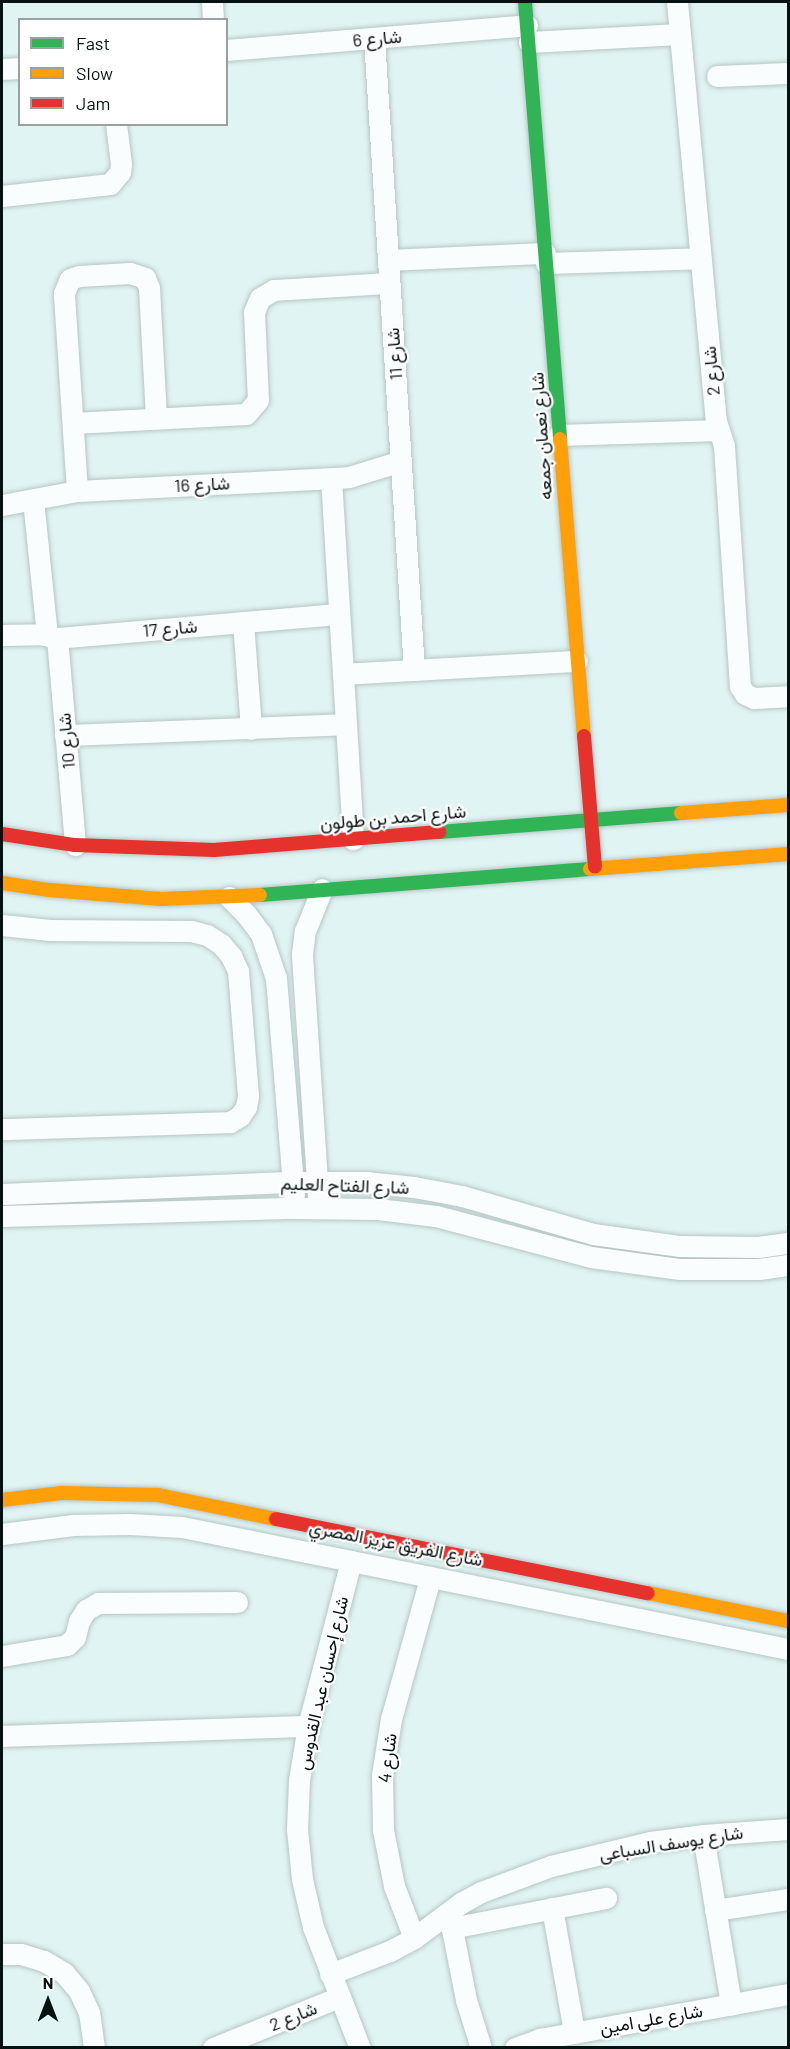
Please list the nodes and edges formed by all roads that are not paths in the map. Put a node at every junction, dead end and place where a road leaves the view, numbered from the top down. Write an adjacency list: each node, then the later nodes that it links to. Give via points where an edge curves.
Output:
1 (212, 2): 4 (street)
2 (525, 2): 5 (street, شارع نعمان جمعه)
3 (677, 2): 6 (street, شارع 2)
4 (213, 18)
5 (528, 33): 6 (street, شارع 6); 7 (street, شارع 6); 15 (street, شارع نعمان جمعه)
6 (680, 34): 16 (street, شارع 2)
7 (374, 38): 8 (street, شارع 6); 17 (street, شارع 11)
8 (228, 50)
9 (18, 68): 10 (street)
10 (2, 69)
11 (789, 73): 12 (street)
12 (717, 76)
13 (116, 126): 14 (street, via 120,172 110,184)
14 (2, 196)
15 (545, 258): 16 (street); 17 (street); 22 (street, شارع نعمان جمعه)
16 (701, 258): 21 (street, شارع 2)
17 (388, 260): 18 (street, شارع 11)
18 (389, 283): 19 (street, via 266,292 254,312 259,394 256,406 246,414); 23 (street, شارع 11)
19 (156, 418): 20 (street); 20 (street, via 148,282 136,273 110,274 74,277 64,288)
20 (72, 423): 25 (street)
21 (718, 430): 22 (street); 35 (street, شارع 2, via 724,446 740,686 754,698)
22 (559, 435): 32 (street, شارع نعمان جمعه)
23 (401, 461): 24 (street, شارع 16, via 368,473); 33 (street, شارع 11)
24 (331, 478): 25 (street, شارع 16); 28 (street)
25 (77, 491): 26 (street, شارع 16)
26 (33, 500): 27 (street, شارع 16); 31 (street, شارع 10)
27 (2, 505)
28 (339, 614): 29 (street, شارع 17); 34 (street)
29 (243, 622): 31 (street, شارع 17); 37 (street)
30 (2, 635): 31 (street, شارع 17)
31 (52, 637): 38 (street, شارع 10)
32 (576, 661): 33 (street); 40 (street, شارع نعمان جمعه)
33 (414, 670): 34 (street)
34 (343, 674): 36 (street)
35 (789, 696)
36 (346, 724): 37 (street); 42 (street)
37 (251, 729): 38 (street)
38 (65, 735): 43 (street, شارع 10)
39 (789, 805): 40 (street, شارع احمد بن طولون)
40 (590, 819): 42 (street, شارع احمد بن طولون); 45 (street, شارع نعمان جمعه)
41 (2, 834): 43 (street, شارع احمد بن طولون)
42 (353, 838): 43 (street, شارع احمد بن طولون, via 214,850)
43 (75, 845)
44 (789, 854): 45 (street)
45 (595, 867): 47 (street)
46 (2, 883): 48 (street, via 161,899)
47 (322, 889): 48 (street); 50 (street, via 312,910)
48 (229, 897): 51 (street, via 261,934)
49 (2, 925): 54 (street, via 50,930 191,931 220,944 238,971 248,1096 240,1116 230,1122)
50 (302, 954): 51 (street, via 287,950); 52 (street)
51 (271, 956): 53 (street)
52 (313, 1113): 53 (street, via 299,1127); 56 (street)
53 (288, 1125): 55 (street)
54 (2, 1129)
55 (293, 1182): 56 (street, شارع الفتاح العليم); 57 (street, شارع الفتاح العليم); 58 (street)
56 (318, 1182): 59 (street); 62 (street, شارع الفتاح العليم, via 366,1182 462,1196 593,1234 680,1246)
57 (2, 1194)
58 (295, 1208): 59 (street, شارع الفتاح العليم); 60 (street, شارع الفتاح العليم)
59 (319, 1208): 64 (street, شارع الفتاح العليم, via 378,1209 436,1216 591,1257 681,1269)
60 (2, 1216)
61 (789, 1243): 62 (street, شارع الفتاح العليم)
62 (758, 1247): 64 (street)
63 (789, 1265): 64 (street, شارع الفتاح العليم)
64 (759, 1269)
65 (2, 1500): 69 (street, شارع الفريق عزيز المصري, via 62,1493 158,1495)
66 (2, 1534): 67 (street, شارع الفريق عزيز المصري, via 72,1525 182,1527)
67 (351, 1562): 68 (street, شارع الفريق عزيز المصري); 77 (street, شارع إحسان عبد القدوس)
68 (430, 1578): 72 (street, شارع الفريق عزيز المصري); 86 (street, شارع 4, via 392,1719 382,1775 383,1830 394,1886)
69 (631, 1590): 70 (street, شارع الفريق عزيز المصري); 72 (street, via 633,1604)
70 (683, 1600): 73 (street, شارع الفريق عزيز المصري); 74 (street, via 676,1613)
71 (237, 1602): 76 (street, via 98,1603 86,1610 75,1637 67,1645)
72 (626, 1618): 74 (street, شارع الفريق عزيز المصري)
73 (789, 1621)
74 (678, 1628): 75 (street, شارع الفريق عزيز المصري)
75 (789, 1649)
76 (2, 1656)
77 (308, 1726): 78 (street); 88 (street, شارع إحسان عبد القدوس, via 299,1780 297,1829 310,1918)
78 (2, 1736)
79 (789, 1829): 80 (street, شارع يوسف السباعى)
80 (703, 1835): 84 (street); 85 (street, شارع يوسف السباعى, via 650,1842 551,1866 481,1892)
81 (606, 1898): 83 (street)
82 (789, 1899): 84 (street)
83 (552, 1908): 85 (street); 92 (street)
84 (715, 1910): 91 (street)
85 (450, 1921): 86 (street, شارع يوسف السباعى); 96 (street, via 466,2000)
86 (414, 1938): 88 (street, شارع يوسف السباعى)
87 (2, 1954): 93 (street, via 44,1960 64,1973 80,1991 89,2012)
88 (330, 1974): 90 (street, شارع إحسان عبد القدوس)
89 (789, 1994): 91 (street, شارع على امين)
90 (339, 1997): 94 (street, شارع 2); 95 (street, شارع إحسان عبد القدوس)
91 (731, 2005): 92 (street, شارع على امين)
92 (574, 2032): 97 (street, شارع على امين)
93 (94, 2048)
94 (213, 2048)
95 (360, 2048)
96 (481, 2048)
97 (515, 2048)

